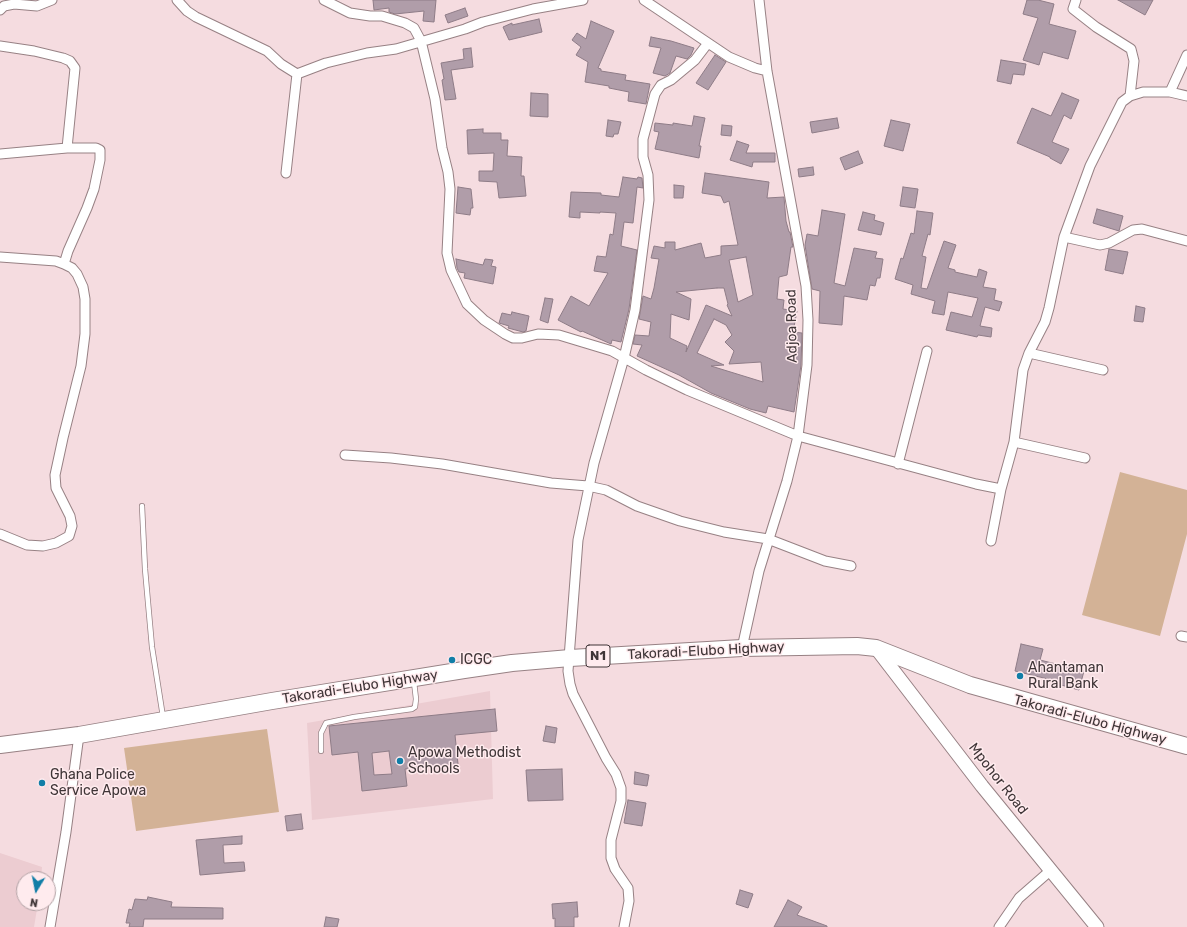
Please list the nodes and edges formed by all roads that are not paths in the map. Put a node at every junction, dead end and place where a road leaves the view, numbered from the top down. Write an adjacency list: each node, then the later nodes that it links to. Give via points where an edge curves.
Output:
1 (52, 0): 8 (street, via 37,6 14,4 4,6)
2 (177, 0): 14 (street, via 196,17 267,51)
3 (324, 0): 9 (street, via 350,13 382,16 405,23 414,28)
4 (583, 0): 9 (street, via 526,11)
5 (644, 0): 10 (street)
6 (759, 0): 13 (street, Adjoa Road)
7 (1076, 0): 16 (street, via 1073,10 1131,49 1134,61)
8 (0, 10)
9 (421, 41): 14 (street, via 326,63); 27 (street, via 435,99 450,188 447,253 451,270 467,304 484,320 513,338 538,334 559,335)
10 (708, 43): 13 (street, via 742,63); 27 (street, via 695,60 661,85 654,94 643,139 643,157 648,175 650,200 635,310)
11 (0, 48): 18 (street, via 34,51 63,58 70,61 75,68)
12 (1187, 56): 15 (street)
13 (767, 71): 29 (street, Adjoa Road, via 806,286 807,365)
14 (297, 74): 20 (street)
15 (1170, 92): 16 (street, via 1143,92); 17 (street)
16 (1130, 96): 21 (street, via 1122,102 1090,166)
17 (1187, 96)
18 (67, 148): 19 (street); 24 (street, via 96,148 100,150 101,155 92,196)
19 (0, 154)
20 (286, 173)
21 (1064, 237): 22 (street, via 1100,245 1133,230 1142,229); 26 (street, via 1045,322)
22 (1187, 242)
23 (0, 256): 24 (street)
24 (64, 264): 37 (street, via 77,274 85,299 85,334 81,366 55,475 56,488 70,516 72,526 68,536 56,543 43,546 27,544)
25 (927, 351): 33 (street)
26 (1029, 353): 28 (street); 30 (street, via 1023,370)
27 (624, 358): 29 (street, via 693,393); 34 (street)
28 (1103, 370)
29 (798, 436): 33 (street); 38 (street, Adjoa Road, via 787,481)
30 (1014, 442): 32 (street); 35 (street)
31 (345, 455): 34 (street, via 442,464)
32 (1086, 458)
33 (898, 464): 35 (street)
34 (588, 486): 38 (street, via 606,490 637,506 687,523); 43 (street, via 578,540)
35 (1001, 489): 39 (street)
36 (142, 506): 45 (lane, via 152,647)
37 (0, 534)
38 (768, 539): 40 (street, via 825,561); 41 (street, Adjoa Road)
39 (991, 541)
40 (851, 566)
41 (742, 648): 42 (highway, Takoradi-Elubo Highway / N1); 43 (highway, Takoradi-Elubo Highway / N1)
42 (876, 648): 48 (highway, Takoradi-Elubo Highway / N1, via 970,685); 50 (main road, Mpohor Road, via 982,786)
43 (570, 658): 44 (highway, Takoradi-Elubo Highway / N1, via 512,663); 52 (street, via 568,671 573,694 621,788 621,801 611,840 611,858 628,888 629,901)
44 (413, 678): 45 (highway, Takoradi-Elubo Highway / N1); 49 (lane, via 415,707 326,723 321,733)
45 (164, 721): 46 (highway, Takoradi-Elubo Highway / N1)
46 (79, 736): 47 (highway, Takoradi-Elubo Highway / N1); 51 (street)
47 (0, 745)
48 (1187, 746)
49 (321, 751)
50 (1051, 870): 53 (street, via 1019,898); 54 (main road, Mpohor Road)
51 (50, 927)
52 (624, 927)
53 (999, 927)
54 (1097, 927)

